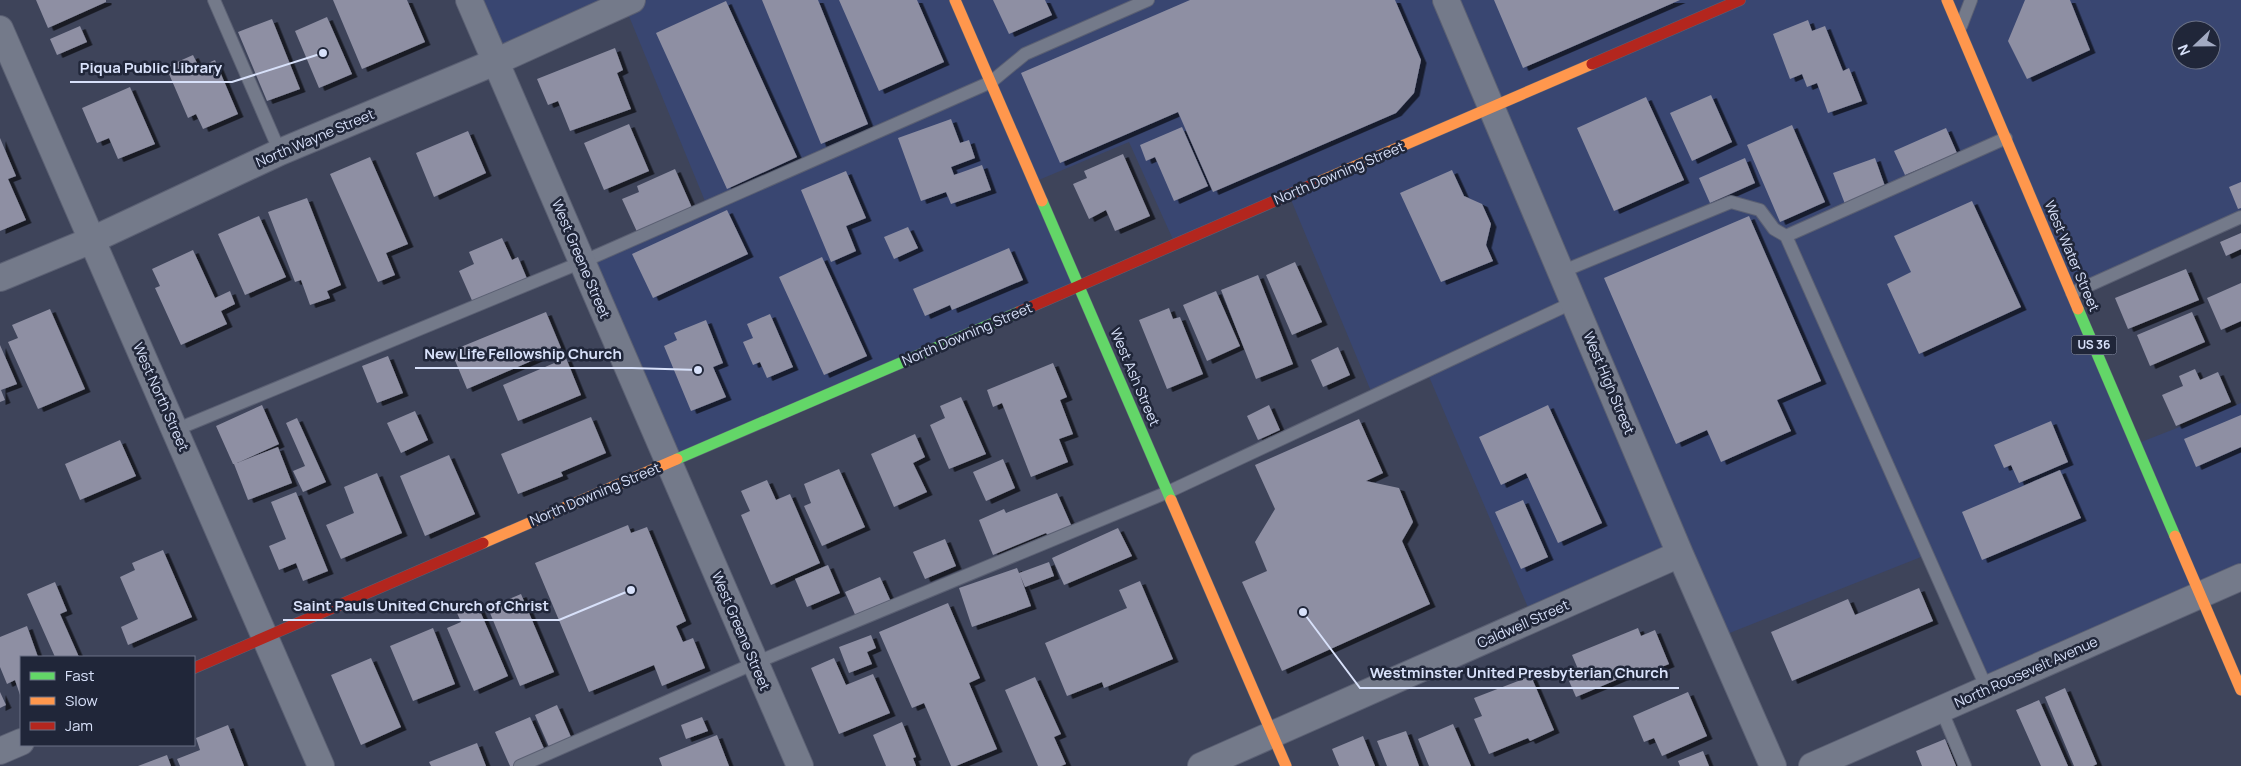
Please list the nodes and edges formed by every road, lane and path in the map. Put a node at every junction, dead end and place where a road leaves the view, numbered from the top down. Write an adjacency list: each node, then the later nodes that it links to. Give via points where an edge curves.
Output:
1 (214, 0): 16 (lane)
2 (469, 0): 12 (street, West Greene Street)
3 (632, 0): 12 (street, North Wayne Street)
4 (955, 0): 13 (street, West Ash Street)
5 (1148, 0): 13 (lane, via 1025,54)
6 (1446, 0): 14 (street, West High Street)
7 (1740, 0): 14 (street, North Downing Street)
8 (1947, 0): 11 (street, West Water Street / US 36)
9 (1971, 0): 11 (lane)
10 (0, 29): 19 (street, West North Street)
11 (1960, 30): 15 (street, West Water Street / US 36)
12 (495, 62): 16 (street, North Wayne Street); 20 (street, West Greene Street)
13 (991, 82): 20 (lane); 23 (street, West Ash Street)
14 (1492, 107): 21 (street, West High Street); 23 (street, North Downing Street)
15 (2006, 138): 18 (lane); 24 (street, West Water Street / US 36)
16 (280, 152): 19 (street, North Wayne Street)
17 (2241, 217): 24 (lane)
18 (1786, 236): 21 (lane, via 1774,229 1760,210 1731,202); 35 (lane)
19 (92, 240): 22 (street, North Wayne Street); 26 (street, West North Street)
20 (582, 262): 26 (lane); 27 (street, West Greene Street)
21 (1562, 272): 25 (street, West High Street)
22 (0, 278)
23 (1079, 286): 27 (street, North Downing Street); 28 (street, West Ash Street)
24 (2072, 294): 31 (street, West Water Street / US 36)
25 (1574, 302): 28 (lane); 29 (street, West High Street)
26 (175, 430): 32 (street, West North Street)
27 (669, 463): 32 (street, North Downing Street); 33 (street, West Greene Street)
28 (1168, 492): 33 (lane); 38 (street, West Ash Street)
29 (1680, 554): 38 (street, Caldwell Street); 46 (street, West High Street)
30 (2241, 577): 31 (street, North Roosevelt Avenue)
31 (2201, 595): 35 (street, North Roosevelt Avenue); 36 (street, West Water Street / US 36)
32 (265, 637): 34 (street, North Downing Street); 41 (street, West North Street)
33 (755, 663): 42 (lane); 43 (street, West Greene Street)
34 (195, 668)
35 (1986, 689): 37 (street, North Roosevelt Avenue)
36 (2241, 690)
37 (1941, 709): 47 (street, North Roosevelt Avenue); 48 (lane)
38 (1272, 734): 44 (street, Caldwell Street); 45 (street, West Ash Street)
39 (20, 742): 40 (street)
40 (0, 751)
41 (321, 766)
42 (520, 766)
43 (800, 766)
44 (1201, 766)
45 (1286, 766)
46 (1773, 766)
47 (1812, 766)
48 (1965, 766)

